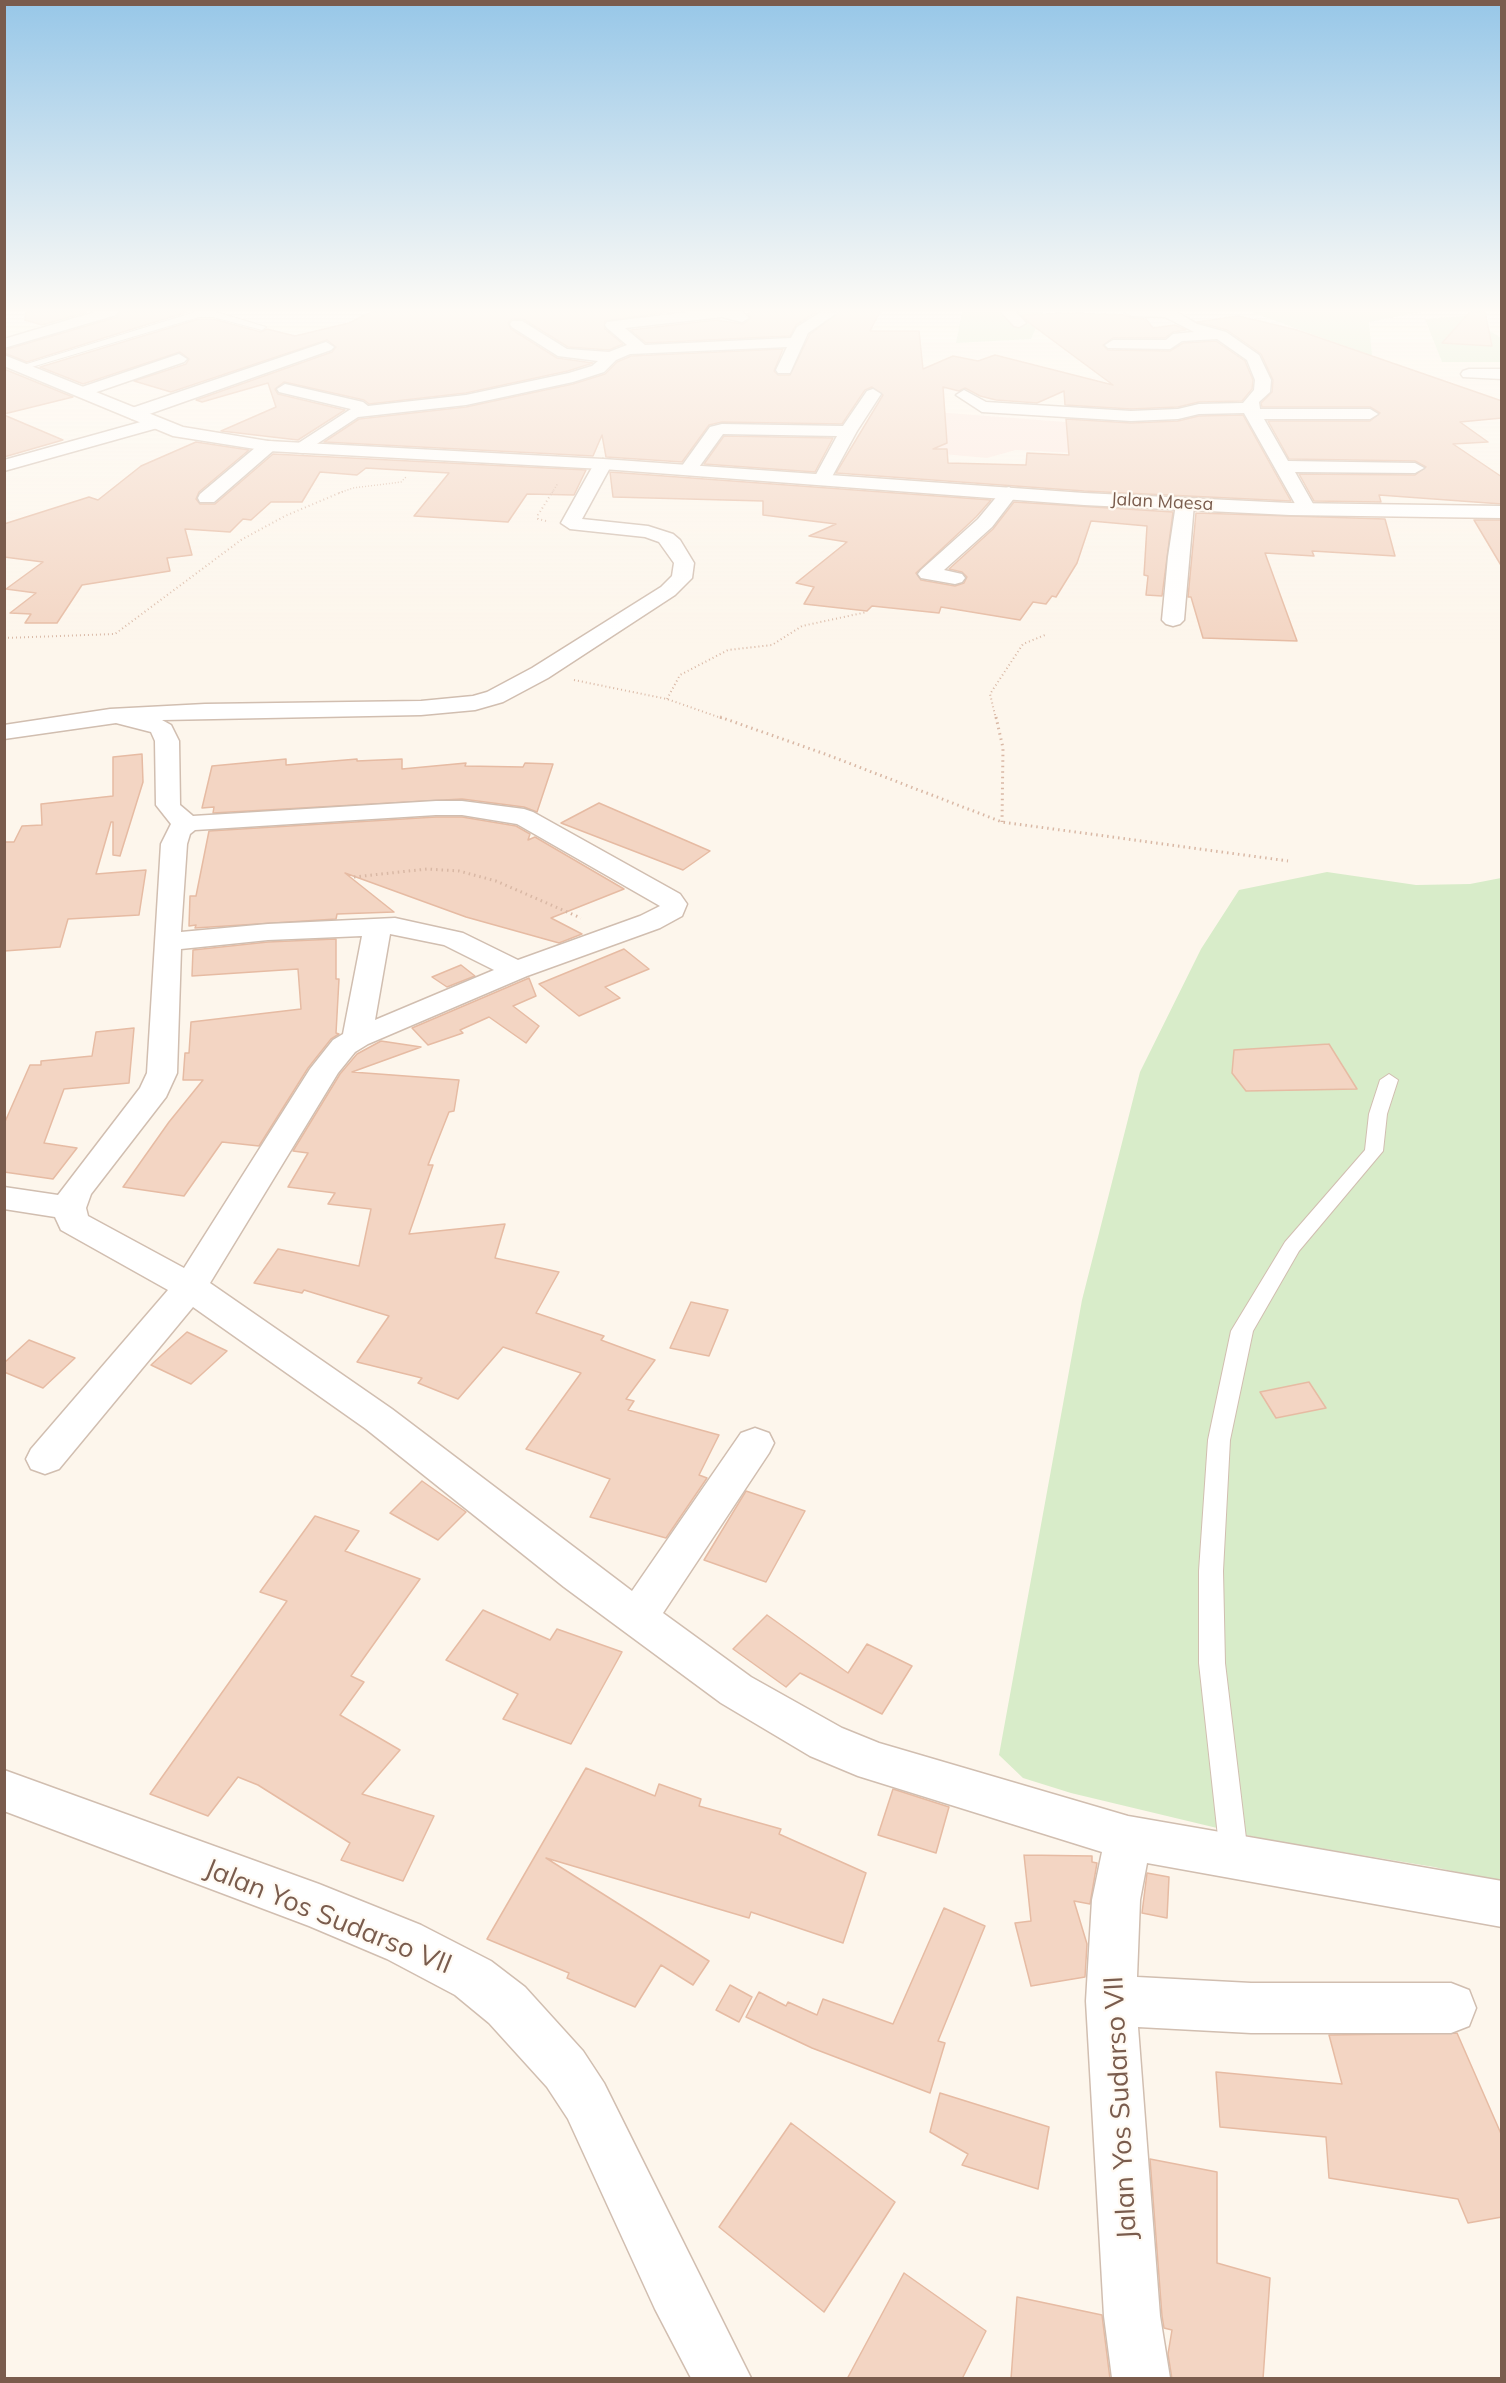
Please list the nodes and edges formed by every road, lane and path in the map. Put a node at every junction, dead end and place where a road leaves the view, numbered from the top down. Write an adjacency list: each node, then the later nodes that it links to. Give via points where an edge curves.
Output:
1 (154, 423): 6 (street, Jalan Maesa, via 202,437); 10 (street)
2 (337, 423): 7 (street)
3 (853, 423): 5 (street)
4 (1259, 423): 11 (street)
5 (848, 431): 13 (street, via 722,429 716,431); 14 (street)
6 (268, 446): 7 (street, Jalan Maesa); 16 (street)
7 (303, 448): 8 (street, Jalan Maesa)
8 (424, 455): 9 (street, Jalan Maesa); 24 (path, via 401,482 324,498 241,540 115,634)
9 (603, 464): 13 (street, Jalan Maesa); 25 (street, via 570,523 648,532 666,538 684,563 682,578 668,591)
10 (4, 466)
11 (1282, 466): 12 (street); 18 (street)
12 (1415, 468)
13 (687, 470): 14 (street, Jalan Maesa)
14 (822, 480): 15 (street, Jalan Maesa)
15 (1009, 493): 17 (street, Jalan Maesa); 20 (street, via 986,523 928,574 955,578)
16 (207, 498)
17 (1185, 504): 18 (street, Jalan Maesa); 22 (street)
18 (1307, 509): 19 (street, Jalan Maesa)
19 (1499, 515)
20 (951, 576)
21 (867, 612): 26 (path, via 802,626 772,645 728,650 680,675)
22 (1173, 620)
23 (1045, 635): 29 (path, via 1023,644 990,694 1003,748)
24 (4, 638)
25 (540, 673): 26 (path); 27 (street, via 495,697 453,705)
26 (667, 699): 29 (path)
27 (110, 716): 28 (street); 30 (street, via 163,730 167,741 168,805)
28 (4, 732)
29 (1002, 822): 31 (path)
30 (188, 824): 35 (street, via 179,830 174,844); 36 (street, via 397,808 496,812 525,817 674,904 672,910 650,922)
31 (1288, 861)
32 (354, 877): 33 (path, via 427,869 459,871 496,881 569,915)
33 (587, 919)
34 (378, 926): 35 (street); 36 (street, via 434,933); 37 (street)
35 (167, 942): 40 (street, via 162,1073 155,1090 76,1191)
36 (517, 970): 37 (street)
37 (357, 1038): 41 (street, via 344,1046 325,1069)
38 (1389, 1080): 47 (lane, via 1378,1114 1374,1151 1292,1247 1242,1331 1219,1440 1211,1572 1212,1663)
39 (4, 1198): 40 (street)
40 (69, 1208): 41 (street, via 73,1222)
41 (190, 1287): 43 (street); 44 (street, via 379,1419)
42 (755, 1443): 44 (street)
43 (45, 1459)
44 (637, 1617): 46 (street, via 735,1690 826,1742 874,1762)
45 (4, 1790): 51 (street, Jalan Yos Sudarso VII, via 404,1942 472,1978 507,2005 566,2069 586,2100)
46 (1128, 1838): 47 (street); 49 (street, Jalan Yos Sudarso VII, via 1116,1900)
47 (1234, 1855): 48 (street)
48 (1502, 1904)
49 (1111, 2001): 50 (street, via 1251,2008); 52 (street, Jalan Yos Sudarso VII, via 1132,2316)
50 (1451, 2008)
51 (722, 2379)
52 (1141, 2379)

